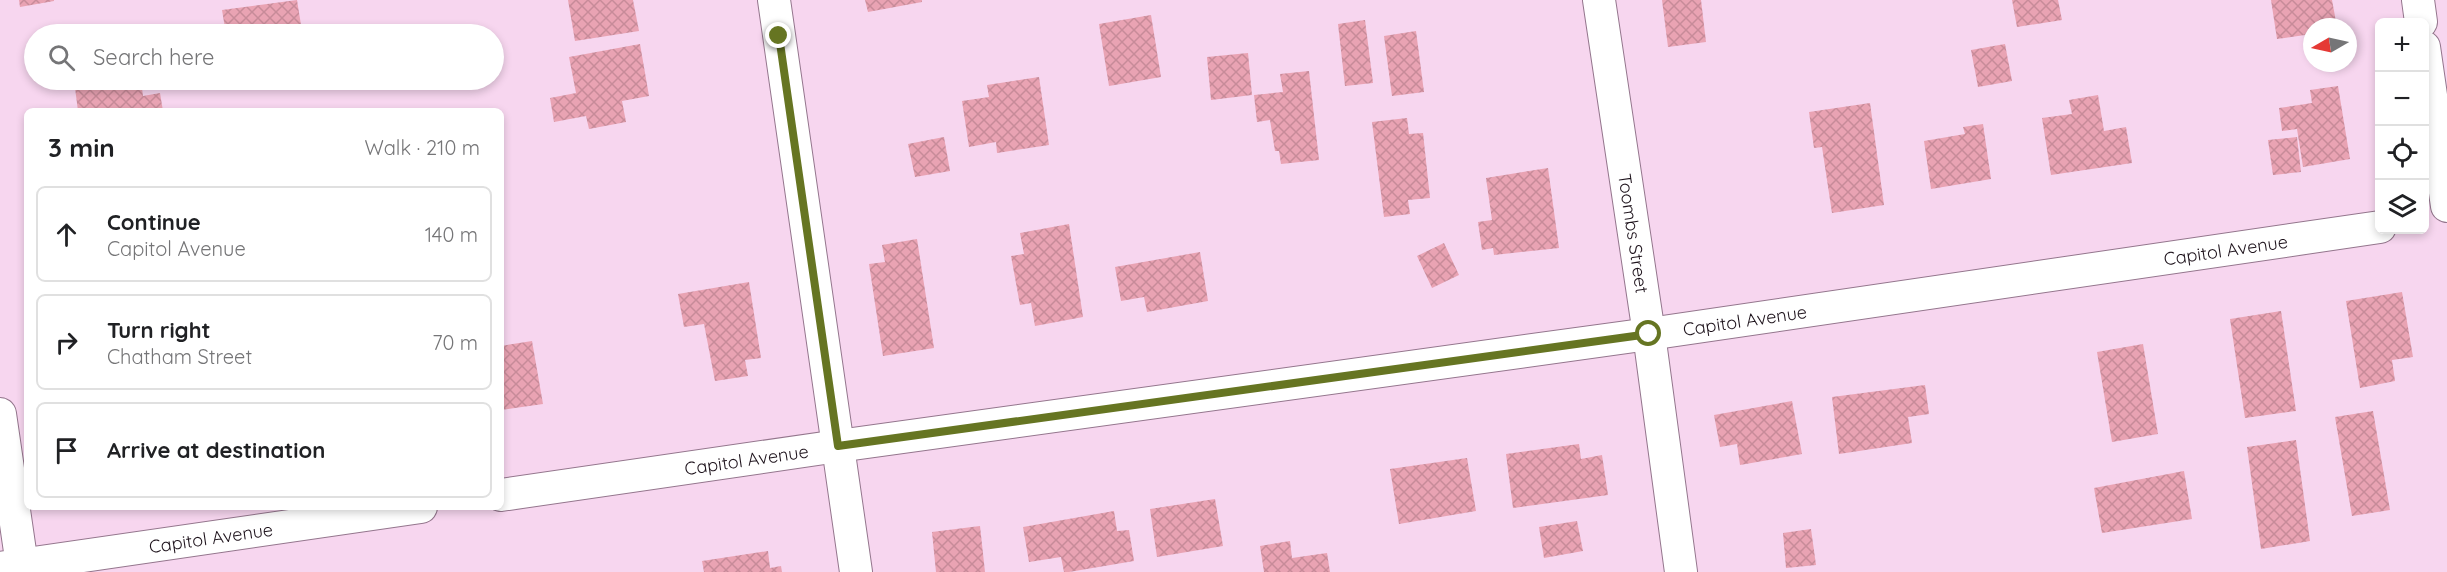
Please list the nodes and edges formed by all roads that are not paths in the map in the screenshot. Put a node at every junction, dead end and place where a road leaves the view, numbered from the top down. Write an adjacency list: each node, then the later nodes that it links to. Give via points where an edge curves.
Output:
1 (774, 0): 12 (street)
2 (1599, 0): 10 (street, Toombs Street)
3 (2418, 0): 4 (street)
4 (2420, 18)
5 (2428, 72): 6 (street)
6 (2447, 206)
7 (2447, 217): 8 (street)
8 (2429, 219)
9 (2375, 228): 10 (street, Capitol Avenue)
10 (1649, 334): 12 (street, Capitol Avenue); 17 (street, Toombs Street)
11 (0, 414): 15 (street)
12 (838, 446): 13 (street, Capitol Avenue); 16 (street)
13 (504, 495)
14 (401, 510): 15 (street, Capitol Avenue)
15 (15, 568)
16 (856, 572)
17 (1682, 572)

